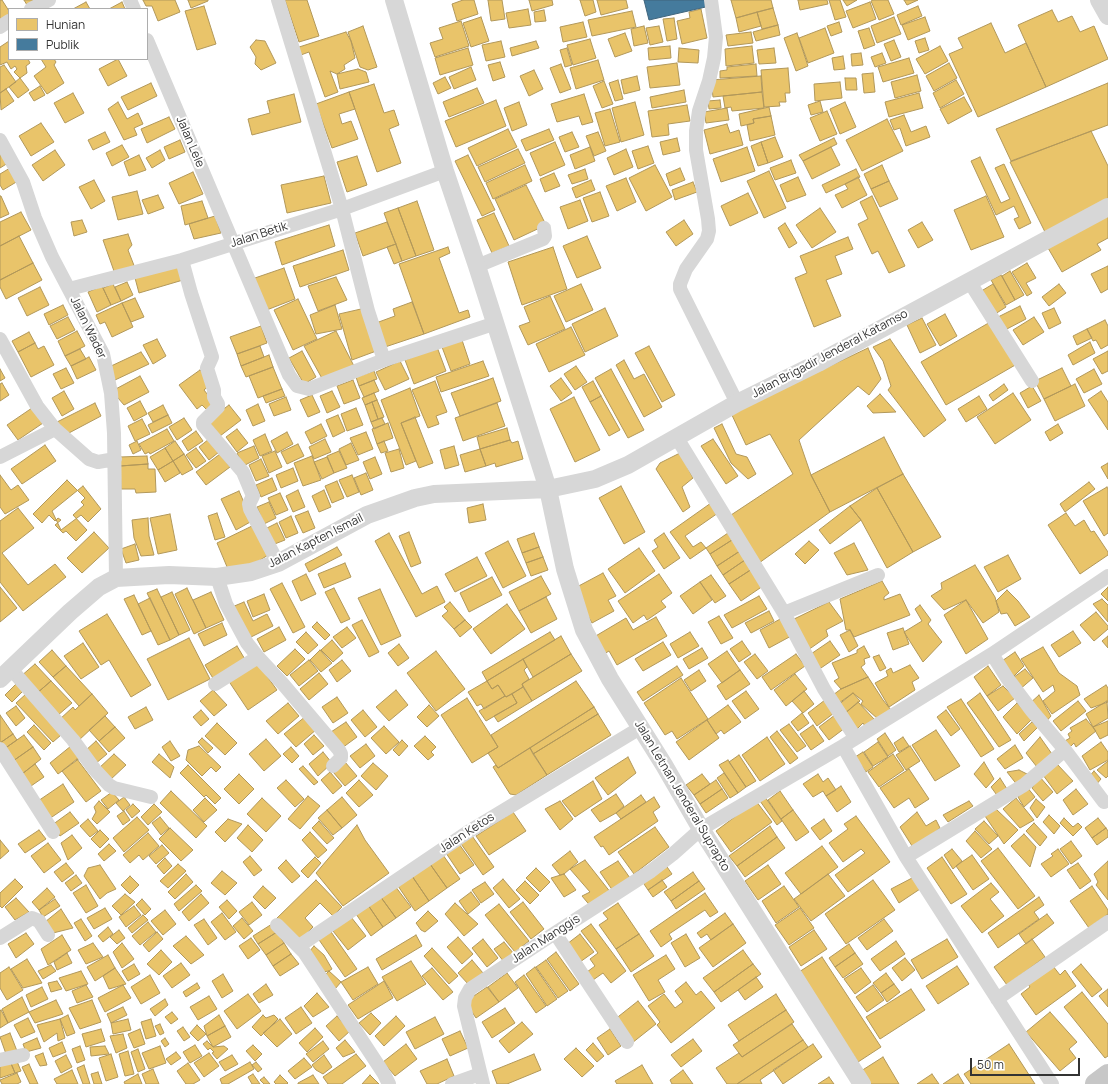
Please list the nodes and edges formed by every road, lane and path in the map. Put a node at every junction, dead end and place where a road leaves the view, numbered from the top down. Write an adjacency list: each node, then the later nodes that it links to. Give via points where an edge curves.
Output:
1 (49, 0): 6 (street)
2 (278, 0): 12 (street)
3 (394, 0): 10 (street, Jalan Letnan Jenderal Suprapto)
4 (1099, 0): 7 (street)
5 (716, 1): 23 (street, via 714,58 696,131 696,150 709,231 707,239 686,269 680,289)
6 (33, 8)
7 (1108, 16)
8 (148, 42): 14 (street, Jalan Lele)
9 (0, 140): 18 (street, Jalan Wader, via 23,182 35,218)
10 (445, 171): 12 (street, Jalan Betik); 16 (street, Jalan Letnan Jenderal Suprapto)
11 (1108, 208): 17 (street, Jalan Brigadir Jenderal Katamso)
12 (342, 209): 14 (street, Jalan Betik); 21 (street, via 368,311)
13 (544, 228): 16 (street, via 546,236 540,241)
14 (232, 244): 15 (street, Jalan Betik); 21 (street, Jalan Lele, via 289,375 297,386 309,389)
15 (182, 260): 18 (street, Jalan Betik); 29 (street, via 212,357 207,368 218,406 204,421 204,425 243,472 253,496 250,509)
16 (477, 266): 19 (street, Jalan Letnan Jenderal Suprapto)
17 (969, 281): 22 (street); 23 (street, Jalan Brigadir Jenderal Katamso, via 818,363)
18 (69, 289): 27 (street, Jalan Wader, via 103,354 111,393)
19 (496, 323): 21 (street); 28 (street, Jalan Letnan Jenderal Suprapto)
20 (2, 348): 24 (street, via 37,406)
21 (384, 360)
22 (1032, 381)
23 (737, 403): 25 (street, Jalan Brigadir Jenderal Katamso)
24 (55, 429): 26 (street); 27 (street, via 89,459 98,462)
25 (677, 438): 28 (street, Jalan Brigadir Jenderal Katamso, via 628,465 595,479); 34 (street)
26 (0, 457)
27 (115, 459): 33 (street, Jalan Wader)
28 (548, 488): 29 (street, Jalan Kapten Ismail, via 434,494 414,498 367,514); 39 (street, Jalan Letnan Jenderal Suprapto, via 565,569 584,630)
29 (278, 563): 32 (street, Jalan Kapten Ismail, via 251,572)
30 (878, 575): 34 (street)
31 (1108, 576): 35 (street, Jalan Manggis)
32 (217, 577): 33 (street, Jalan Kapten Ismail, via 169,575); 36 (street, via 226,604 247,643)
33 (116, 578): 37 (street, Jalan Kapten Ismail, via 98,587)
34 (784, 613): 40 (street, via 824,689)
35 (992, 654): 40 (street, Jalan Manggis); 43 (street, via 1032,711)
36 (258, 657): 38 (street); 44 (street, via 339,750 341,758)
37 (6, 674): 45 (street, via 73,740 109,785)
38 (215, 684)
39 (640, 728): 47 (street, Jalan Letnan Jenderal Suprapto); 55 (street, Jalan Ketos, via 468,832)
40 (856, 738): 41 (street, Jalan Manggis)
41 (843, 746): 47 (street, Jalan Manggis); 49 (street)
42 (0, 749): 48 (street)
43 (1066, 750): 46 (street); 49 (street, via 1024,785)
44 (333, 766)
45 (151, 797)
46 (1104, 802)
47 (701, 829): 52 (street, Jalan Manggis, via 651,871); 64 (street, Jalan Letnan Jenderal Suprapto)
48 (53, 832)
49 (906, 857): 56 (street)
50 (1108, 922): 56 (street)
51 (277, 925): 55 (street)
52 (555, 933): 57 (street); 61 (street, Jalan Manggis, via 466,994 464,1006)
53 (48, 935): 54 (street, via 39,921 32,918)
54 (0, 938)
55 (299, 946): 62 (street)
56 (997, 999): 65 (street)
57 (627, 1042)
58 (23, 1055): 59 (street)
59 (0, 1060)
60 (1108, 1075): 66 (highway)
61 (482, 1079): 63 (street)
62 (389, 1084)
63 (452, 1084)
64 (862, 1084)
65 (1052, 1084)
66 (1096, 1084)

